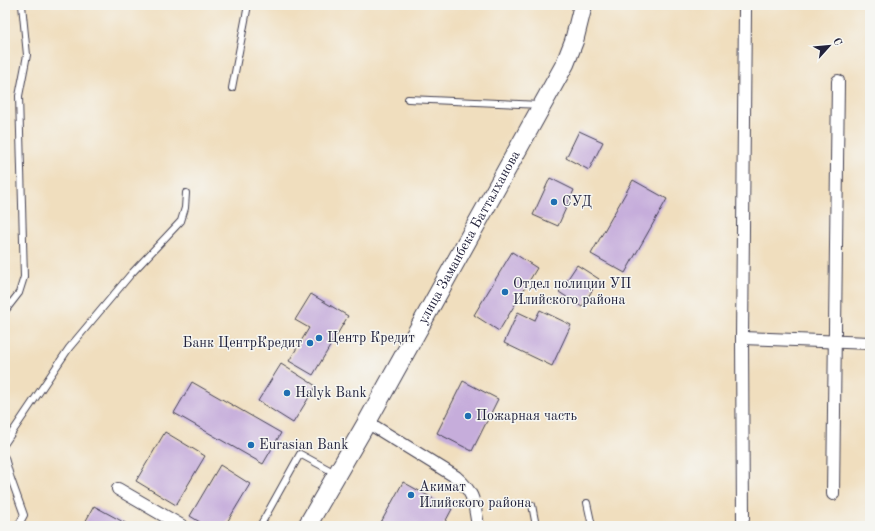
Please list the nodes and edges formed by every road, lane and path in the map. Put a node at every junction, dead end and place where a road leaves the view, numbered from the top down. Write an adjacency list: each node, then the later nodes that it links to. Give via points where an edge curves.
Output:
1 (22, 5): 10 (lane, via 27,55 19,96 24,277 19,293)
2 (248, 5): 6 (lane)
3 (583, 5): 8 (main road, улица Заманбека Батталханова, via 565,64)
4 (745, 10): 11 (street)
5 (838, 81): 12 (street)
6 (232, 88)
7 (408, 99): 8 (lane)
8 (542, 105): 14 (main road, улица Заманбека Батталханова)
9 (186, 192): 15 (lane, via 185,208 180,221 131,274 69,348)
10 (5, 311)
11 (742, 338): 12 (street); 22 (street)
12 (835, 342): 13 (street); 19 (street)
13 (870, 343)
14 (367, 422): 17 (main road, улица Заманбека Батталханова); 27 (street, via 465,484 472,494)
15 (5, 443)
16 (5, 458): 24 (lane, via 24,515)
17 (337, 474): 25 (lane, via 300,454); 26 (main road, улица Заманбека Батталханова)
18 (118, 489): 23 (street)
19 (833, 494)
20 (587, 503): 29 (lane)
21 (532, 505): 28 (lane)
22 (743, 519)
23 (176, 524)
24 (18, 526)
25 (260, 526)
26 (307, 526)
27 (478, 526)
28 (536, 526)
29 (592, 526)

